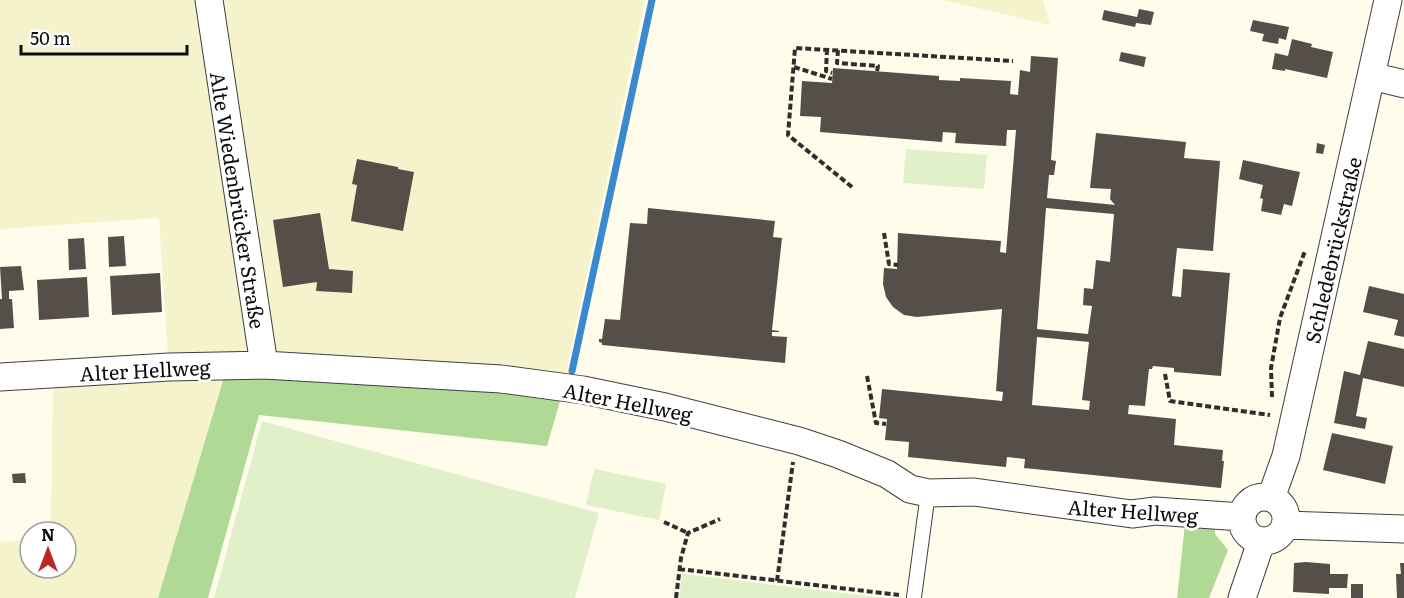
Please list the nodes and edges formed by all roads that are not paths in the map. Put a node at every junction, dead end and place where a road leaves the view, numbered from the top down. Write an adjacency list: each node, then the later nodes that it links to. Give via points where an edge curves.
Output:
1 (209, 0): 5 (street, Alte Wiedenbrücker Straße)
2 (1388, 0): 3 (street, Schledebrückstraße)
3 (1371, 76): 4 (street); 8 (street, Schledebrückstraße, via 1286,456)
4 (1404, 84)
5 (264, 365): 6 (street, Alter Hellweg); 7 (street, Alter Hellweg, via 501,379 583,390 665,406 799,441 887,474 910,489)
6 (0, 377)
7 (928, 493): 9 (street, Alter Hellweg, via 974,492 1132,514 1155,511); 13 (lane)
8 (1271, 498): 9 (street, via 1252,500); 10 (street, via 1282,506)
9 (1242, 517): 12 (street, via 1244,530)
10 (1285, 525): 11 (street); 12 (street, via 1274,539)
11 (1404, 529)
12 (1261, 542): 14 (street)
13 (914, 597)
14 (1242, 598)

